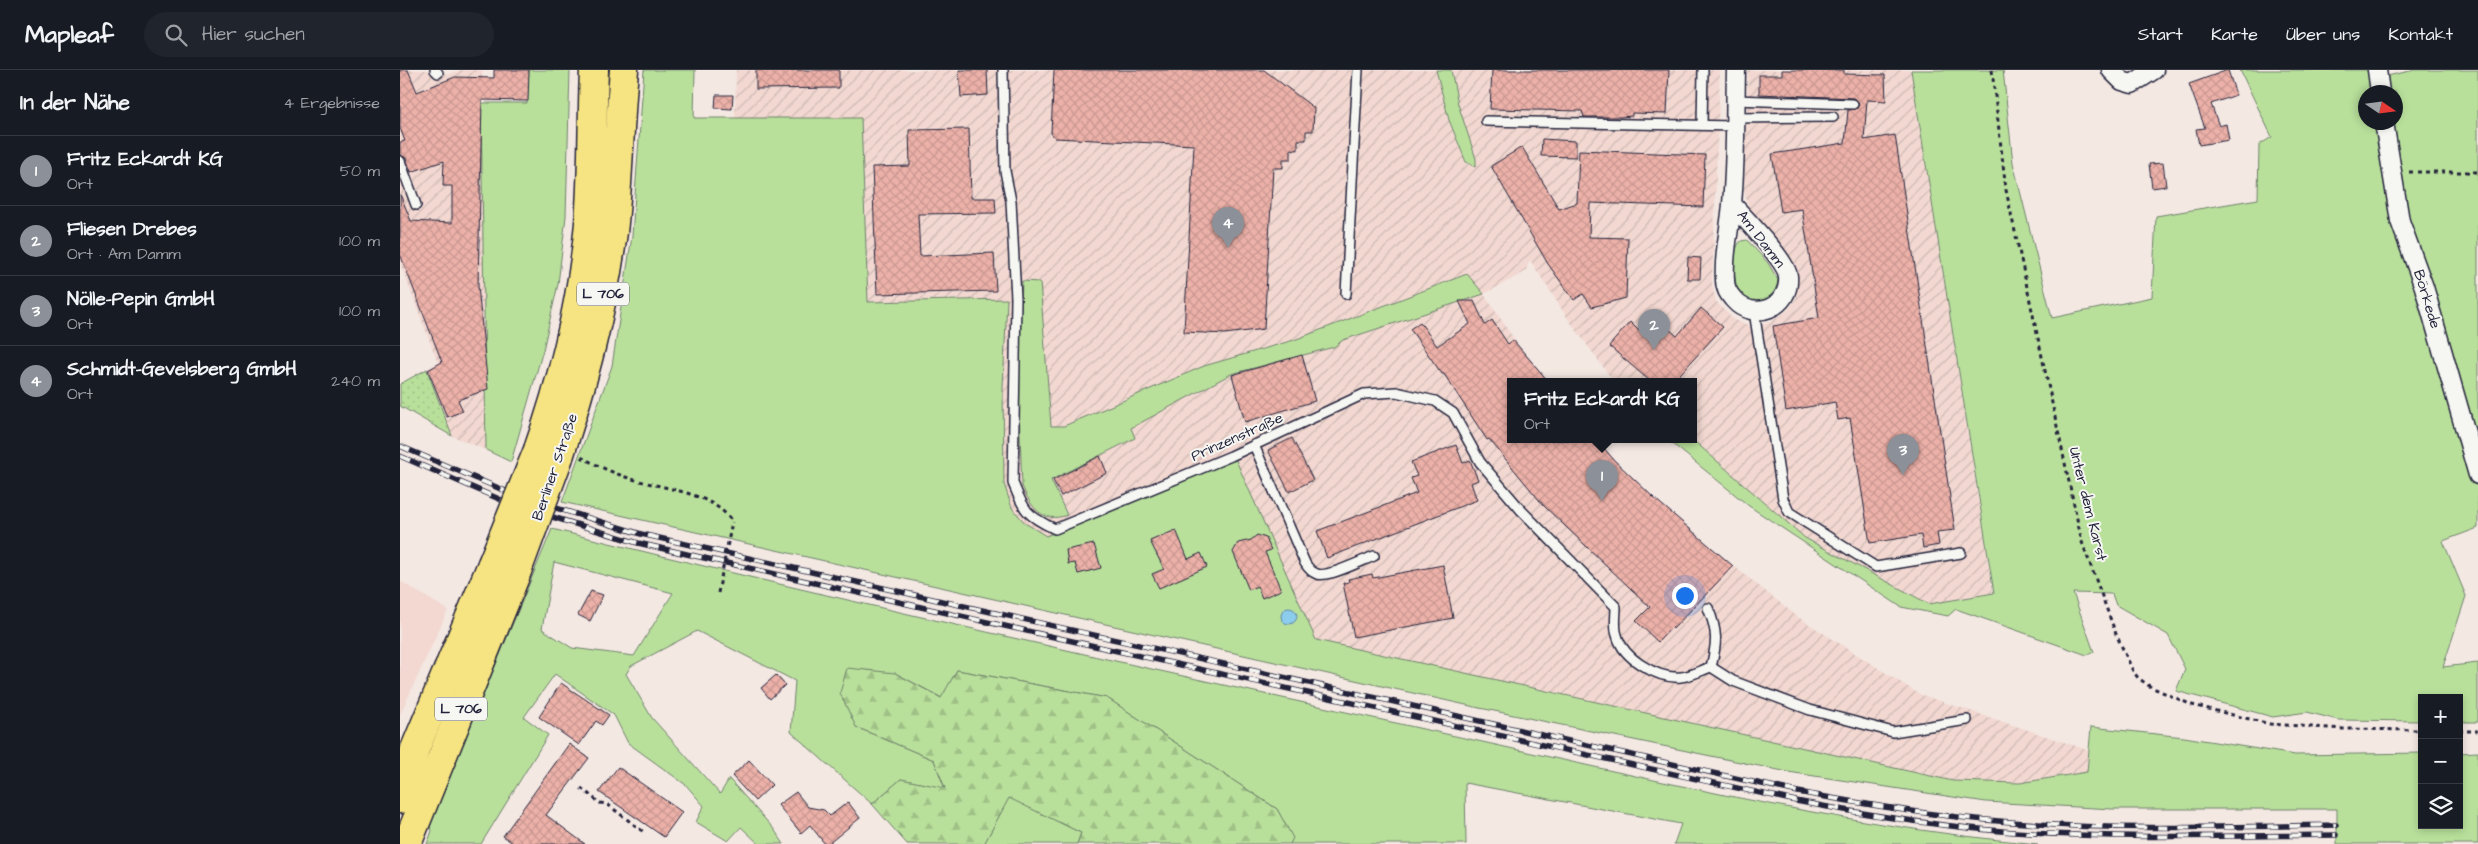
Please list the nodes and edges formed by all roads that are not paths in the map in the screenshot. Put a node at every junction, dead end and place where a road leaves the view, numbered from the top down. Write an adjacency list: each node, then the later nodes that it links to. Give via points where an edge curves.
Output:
1 (594, 70): 22 (main road, Berliner Straße / L 706, via 592,176 584,267)
2 (624, 70): 22 (main road, Berliner Straße / L 706, via 617,188 605,284 584,380)
3 (1003, 70): 21 (lane, Prinzenstraße, via 1006,171 1012,201 1016,298 1013,483 1023,509 1039,522 1055,529)
4 (1358, 70): 19 (lane)
5 (1703, 70): 14 (lane)
6 (1736, 70): 9 (street, Am Damm)
7 (2111, 70): 8 (street, via 2122,81 2132,84)
8 (2154, 70)
9 (1735, 100): 10 (lane); 13 (street, Am Damm)
10 (1854, 104)
11 (1833, 117): 13 (lane)
12 (1486, 121): 14 (lane)
13 (1734, 122): 14 (lane); 17 (street, Am Damm)
14 (1702, 125)
15 (2385, 130): 23 (street, Börkede, via 2400,221 2424,287)
16 (400, 161): 18 (lane)
17 (1732, 204): 20 (street, Am Damm, via 1725,280 1727,292 1741,308); 20 (street, Am Damm, via 1788,275 1781,301 1769,310)
18 (416, 205)
19 (1346, 294)
20 (1754, 311): 24 (lane, via 1783,499 1789,512 1876,567)
21 (1254, 445): 25 (lane, via 1310,571 1318,575 1328,574); 28 (lane, Prinzenstraße, via 1364,394 1396,392 1434,401 1453,413 1480,462 1521,510 1616,607 1616,635 1624,649 1640,663 1664,676 1683,677)
22 (553, 451): 26 (main road, Berliner Straße / L 706, bridge)
23 (2478, 474)
24 (1961, 553)
25 (1374, 556)
26 (504, 569): 30 (main road, Berliner Straße / L 706, via 415,749); 31 (main road, Berliner Straße / L 706)
27 (1708, 608): 28 (lane, via 1716,626)
28 (1711, 667): 29 (lane, via 1733,681 1810,710 1894,732)
29 (1967, 720)
30 (400, 799)
31 (407, 844)

